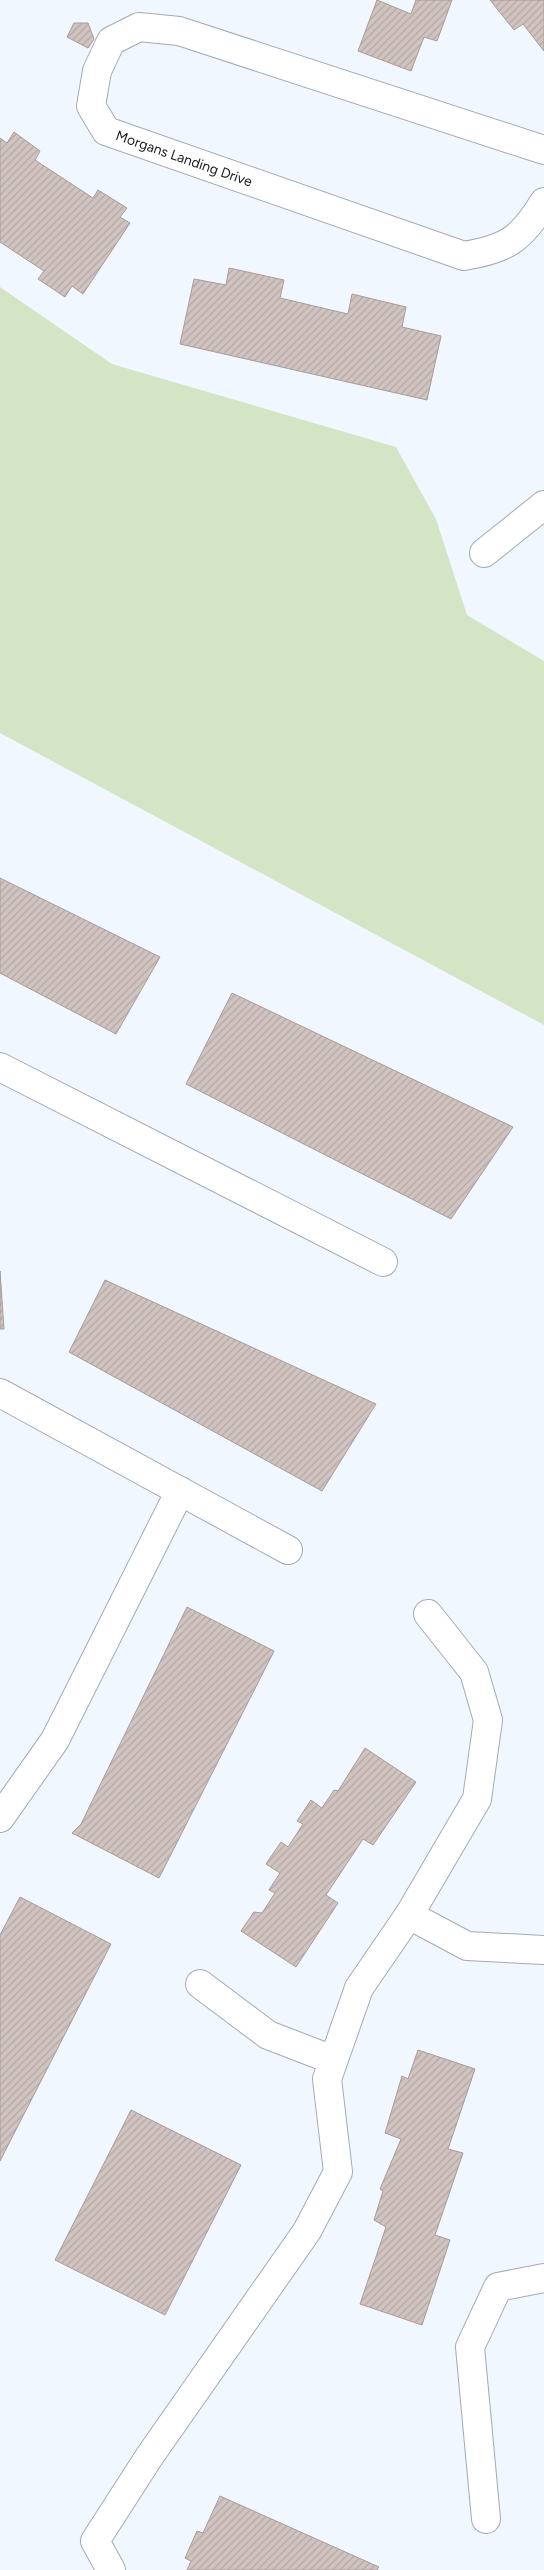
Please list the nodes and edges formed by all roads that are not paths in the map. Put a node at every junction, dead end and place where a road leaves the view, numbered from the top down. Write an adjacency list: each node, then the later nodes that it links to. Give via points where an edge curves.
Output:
1 (544, 150): 2 (street, Morgans Landing Drive, via 179,31 139,27 111,40 96,71 91,106 106,131 464,256 493,251 514,240 534,219)
2 (544, 202)
3 (544, 505): 4 (street)
4 (484, 553)
5 (0, 1066): 6 (street)
6 (383, 1262)
7 (0, 1393): 8 (street)
8 (180, 1491): 9 (street); 11 (street, via 55,1740)
9 (288, 1550)
10 (428, 1614): 12 (street, via 474,1672 488,1720 477,1799)
11 (0, 1818)
12 (409, 1915): 13 (street, via 467,1946); 15 (street, via 359,1988)
13 (544, 1950)
14 (200, 1984): 15 (street, via 268,2035)
15 (333, 2060): 18 (street, via 327,2078 338,2172 307,2231 149,2457 95,2541)
16 (544, 2278): 17 (street, via 498,2287 470,2347)
17 (486, 2519)
18 (111, 2570)

